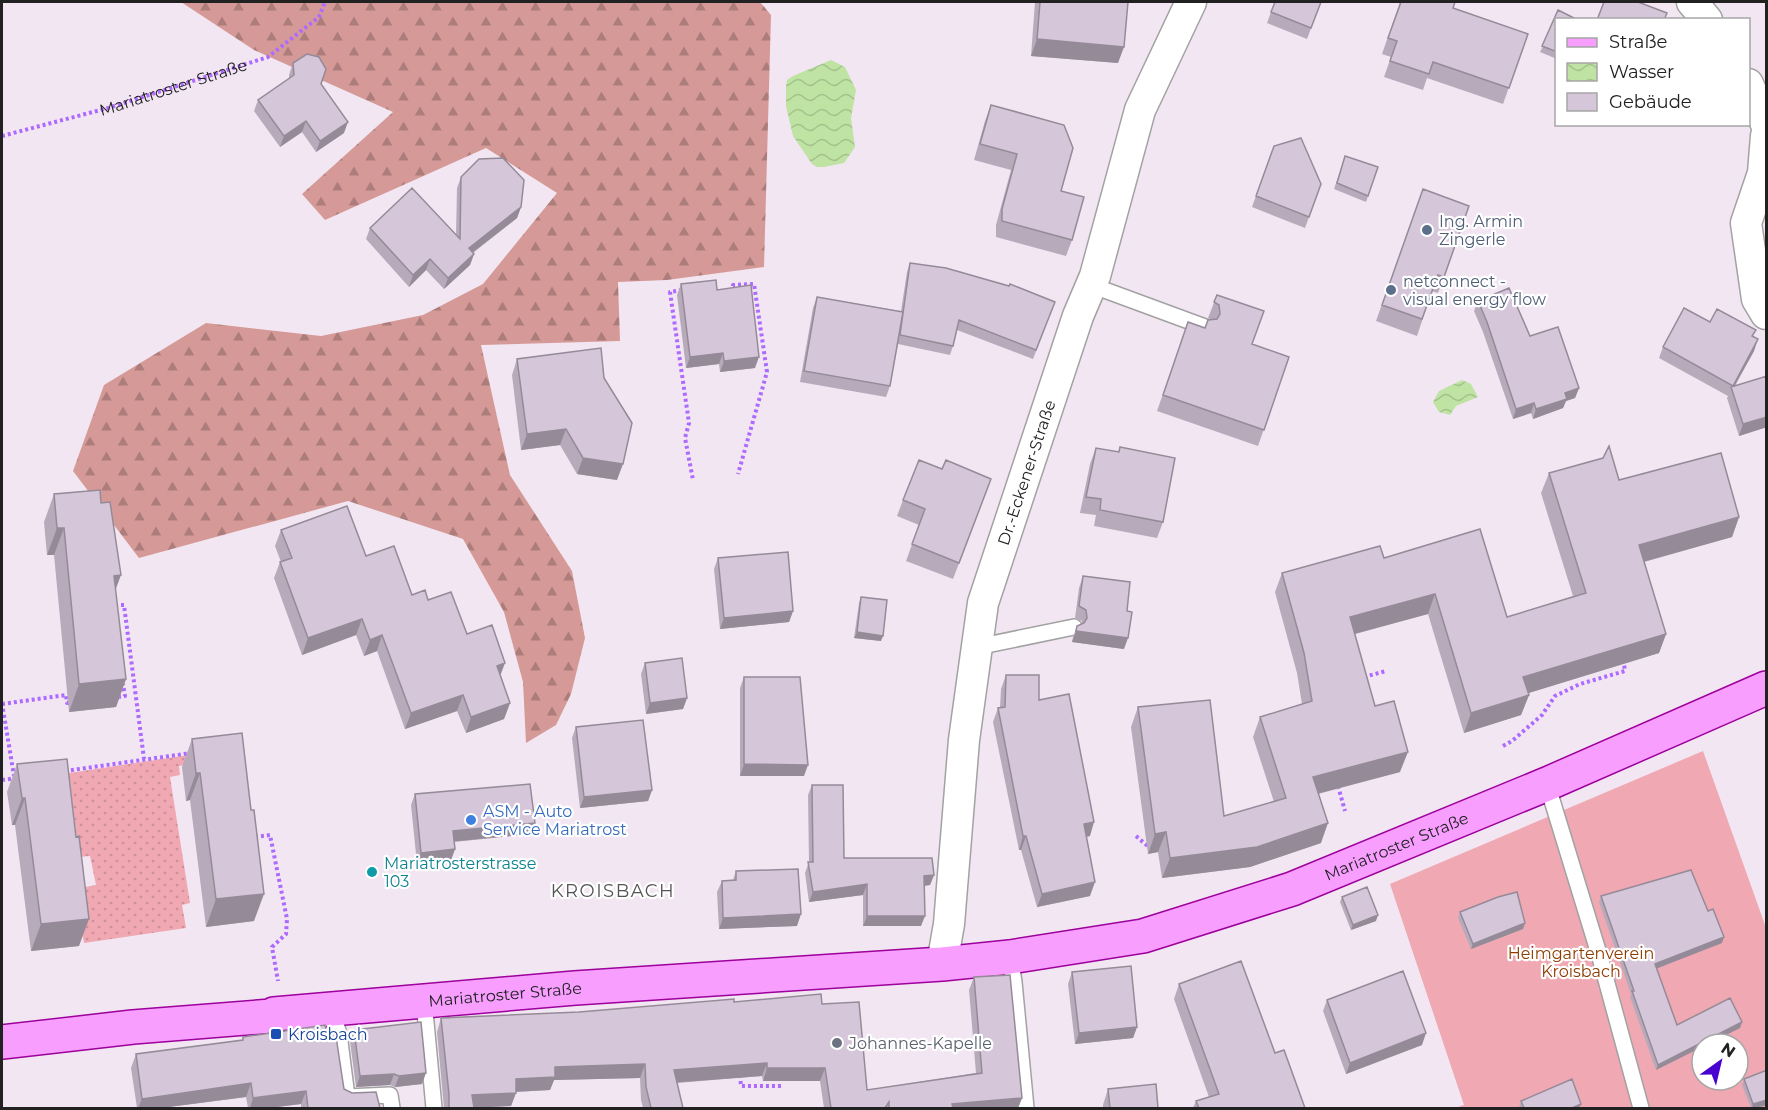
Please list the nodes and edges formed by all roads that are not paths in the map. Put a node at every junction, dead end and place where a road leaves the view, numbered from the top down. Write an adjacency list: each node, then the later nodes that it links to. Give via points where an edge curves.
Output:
1 (1191, 2): 7 (street, Dr.-Eckener-Straße, via 1140,110)
2 (1692, 2): 3 (street)
3 (1705, 18)
4 (1750, 86): 5 (street)
5 (1767, 124)
6 (1767, 136): 8 (street, via 1763,173 1746,223 1757,299)
7 (1091, 285): 9 (lane); 11 (street, Dr.-Eckener-Straße, via 982,603)
8 (1767, 314)
9 (1205, 327)
10 (1074, 627): 11 (lane)
11 (977, 647): 15 (street, Dr.-Eckener-Straße)
12 (1767, 688): 13 (main road, Mariatroster Straße)
13 (1547, 784): 14 (main road, Mariatroster Straße, via 1292,888 1220,912 1143,936); 22 (lane)
14 (1010, 957): 15 (main road, Mariatroster Straße); 21 (lane)
15 (942, 964): 16 (main road, Mariatroster Straße)
16 (424, 1001): 17 (main road, Mariatroster Straße); 20 (lane)
17 (331, 1008): 18 (main road, Mariatroster Straße); 19 (lane, via 339,1034 347,1097 390,1095)
18 (2, 1042)
19 (392, 1108)
20 (434, 1108)
21 (1026, 1108)
22 (1641, 1108)

